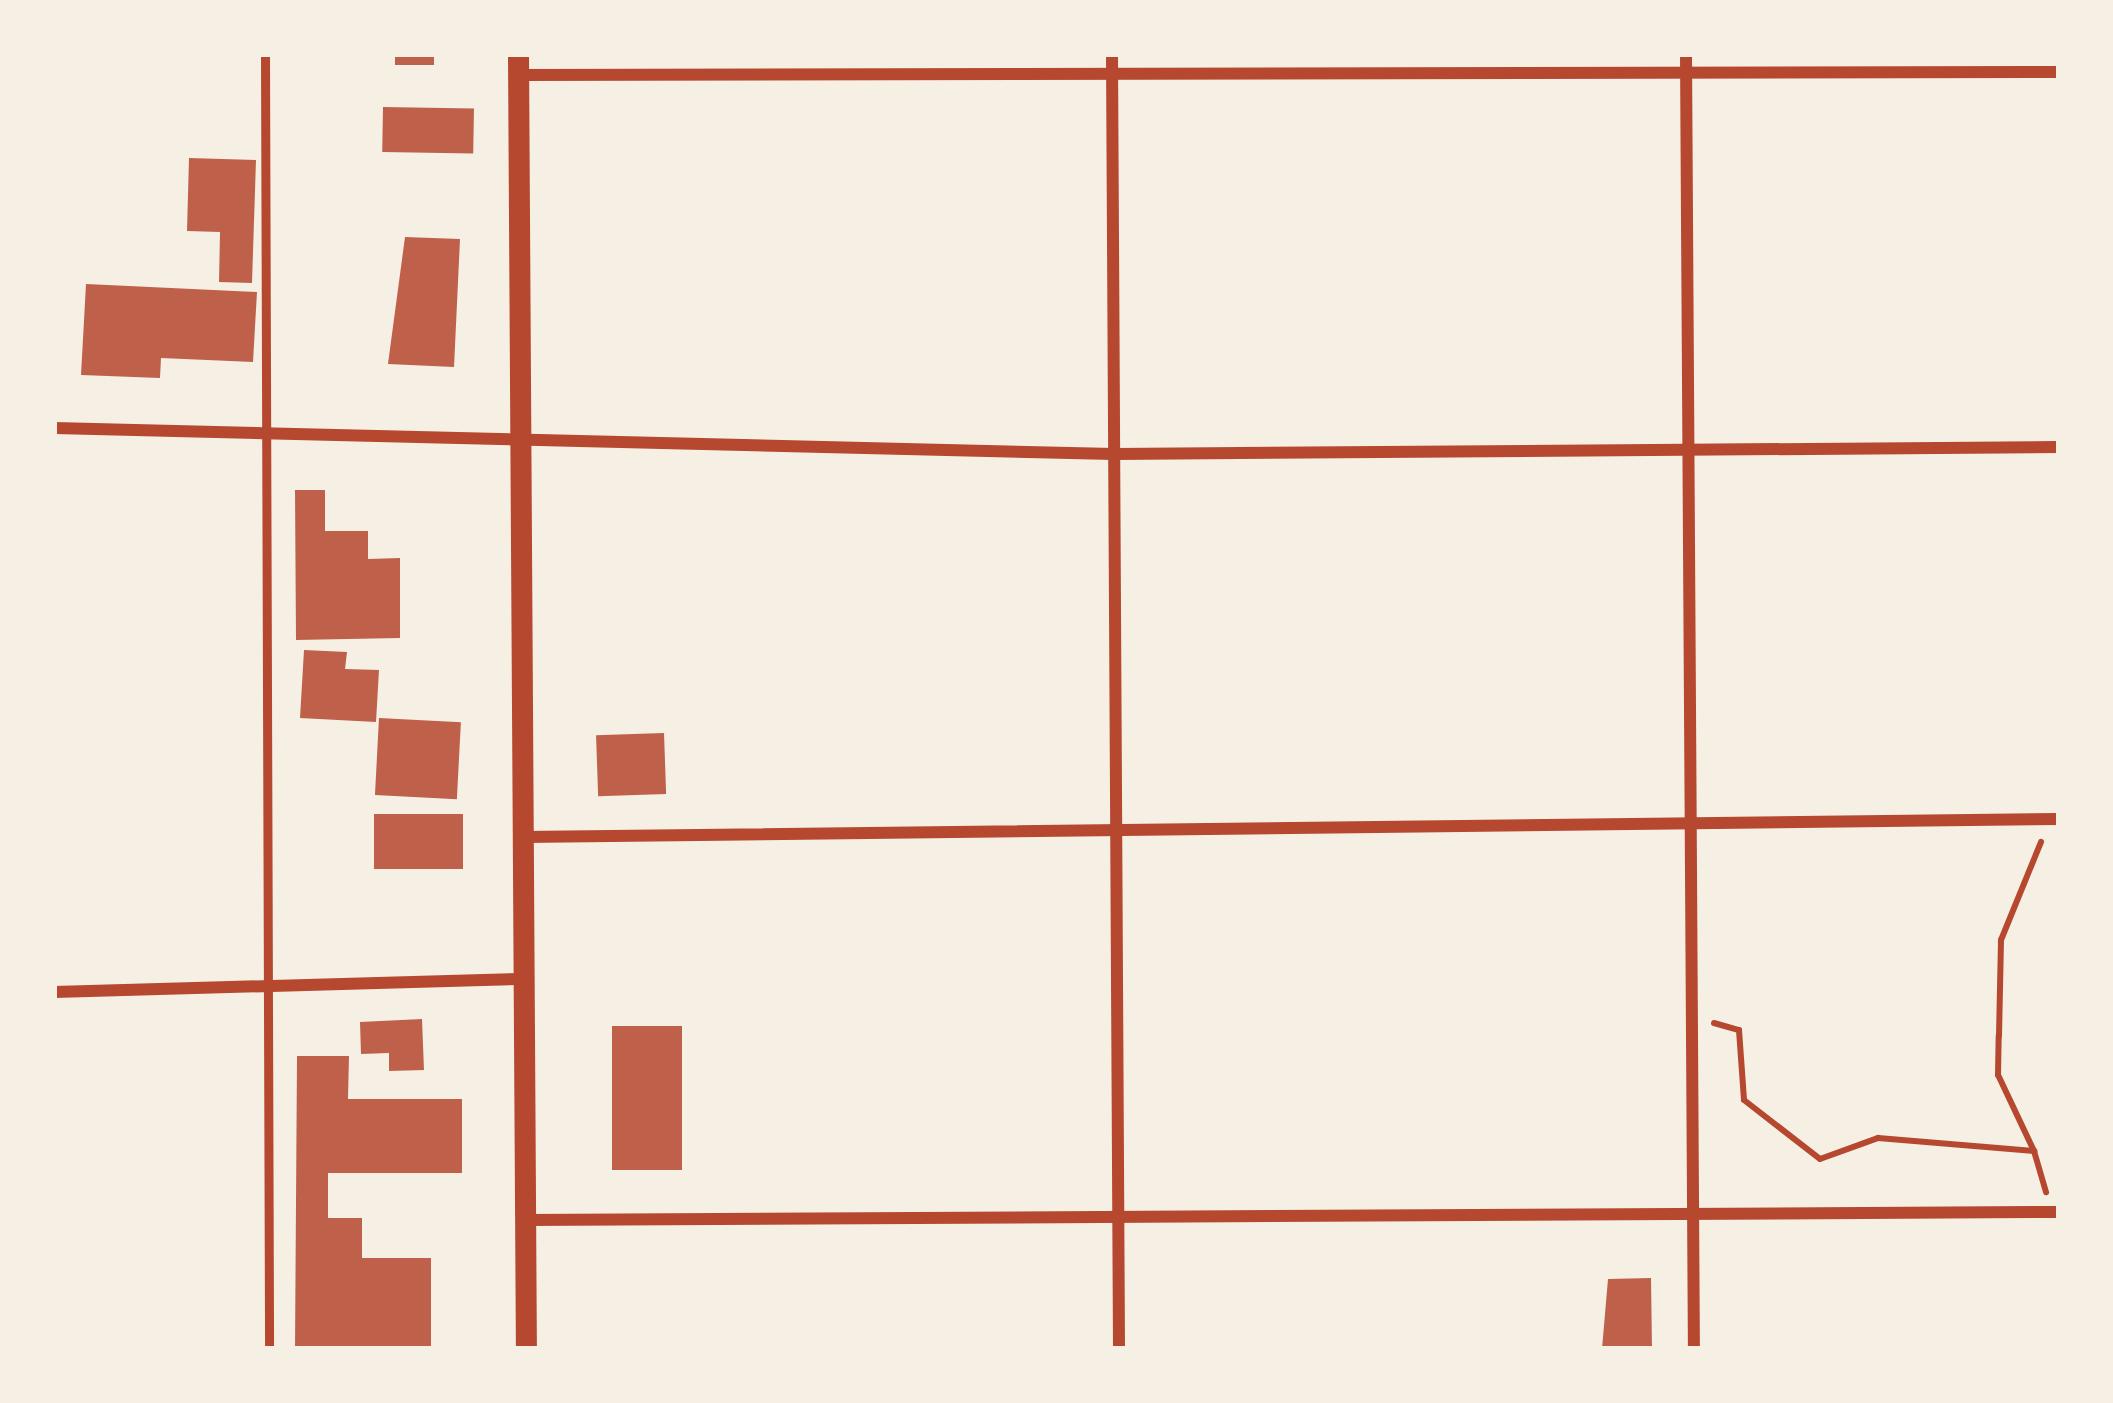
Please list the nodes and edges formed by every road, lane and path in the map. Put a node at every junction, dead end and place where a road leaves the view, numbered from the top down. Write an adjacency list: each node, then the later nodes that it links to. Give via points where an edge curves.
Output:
1 (265, 54): 9 (lane)
2 (1112, 54): 7 (street)
3 (1686, 54): 6 (street)
4 (518, 65): 7 (street); 10 (street)
5 (2059, 72): 6 (street)
6 (1686, 73): 7 (street); 12 (street)
7 (1112, 74): 13 (street)
8 (54, 428): 9 (street)
9 (264, 430): 10 (street); 20 (lane)
10 (520, 447): 13 (street); 18 (street)
11 (2059, 447): 12 (street)
12 (1688, 450): 13 (street); 16 (street)
13 (1114, 454): 17 (street)
14 (2042, 819): 15 (street); 16 (street); 23 (path, via 2033,874 2001,940 1998,1075)
15 (2059, 819)
16 (1691, 822): 17 (street); 22 (street)
17 (1116, 828): 18 (street); 26 (street)
18 (523, 837): 19 (street)
19 (524, 979): 20 (street); 27 (street)
20 (261, 986): 21 (street); 28 (lane)
21 (54, 992)
22 (1692, 1022): 23 (path, via 1739,1030 1744,1100 1820,1160 1878,1138); 25 (street)
23 (2034, 1151): 24 (path)
24 (2054, 1212): 25 (street)
25 (1693, 1214): 26 (street); 31 (street)
26 (1118, 1217): 27 (street); 30 (street)
27 (525, 1220): 29 (street)
28 (269, 1349)
29 (526, 1349)
30 (1119, 1349)
31 (1694, 1349)

